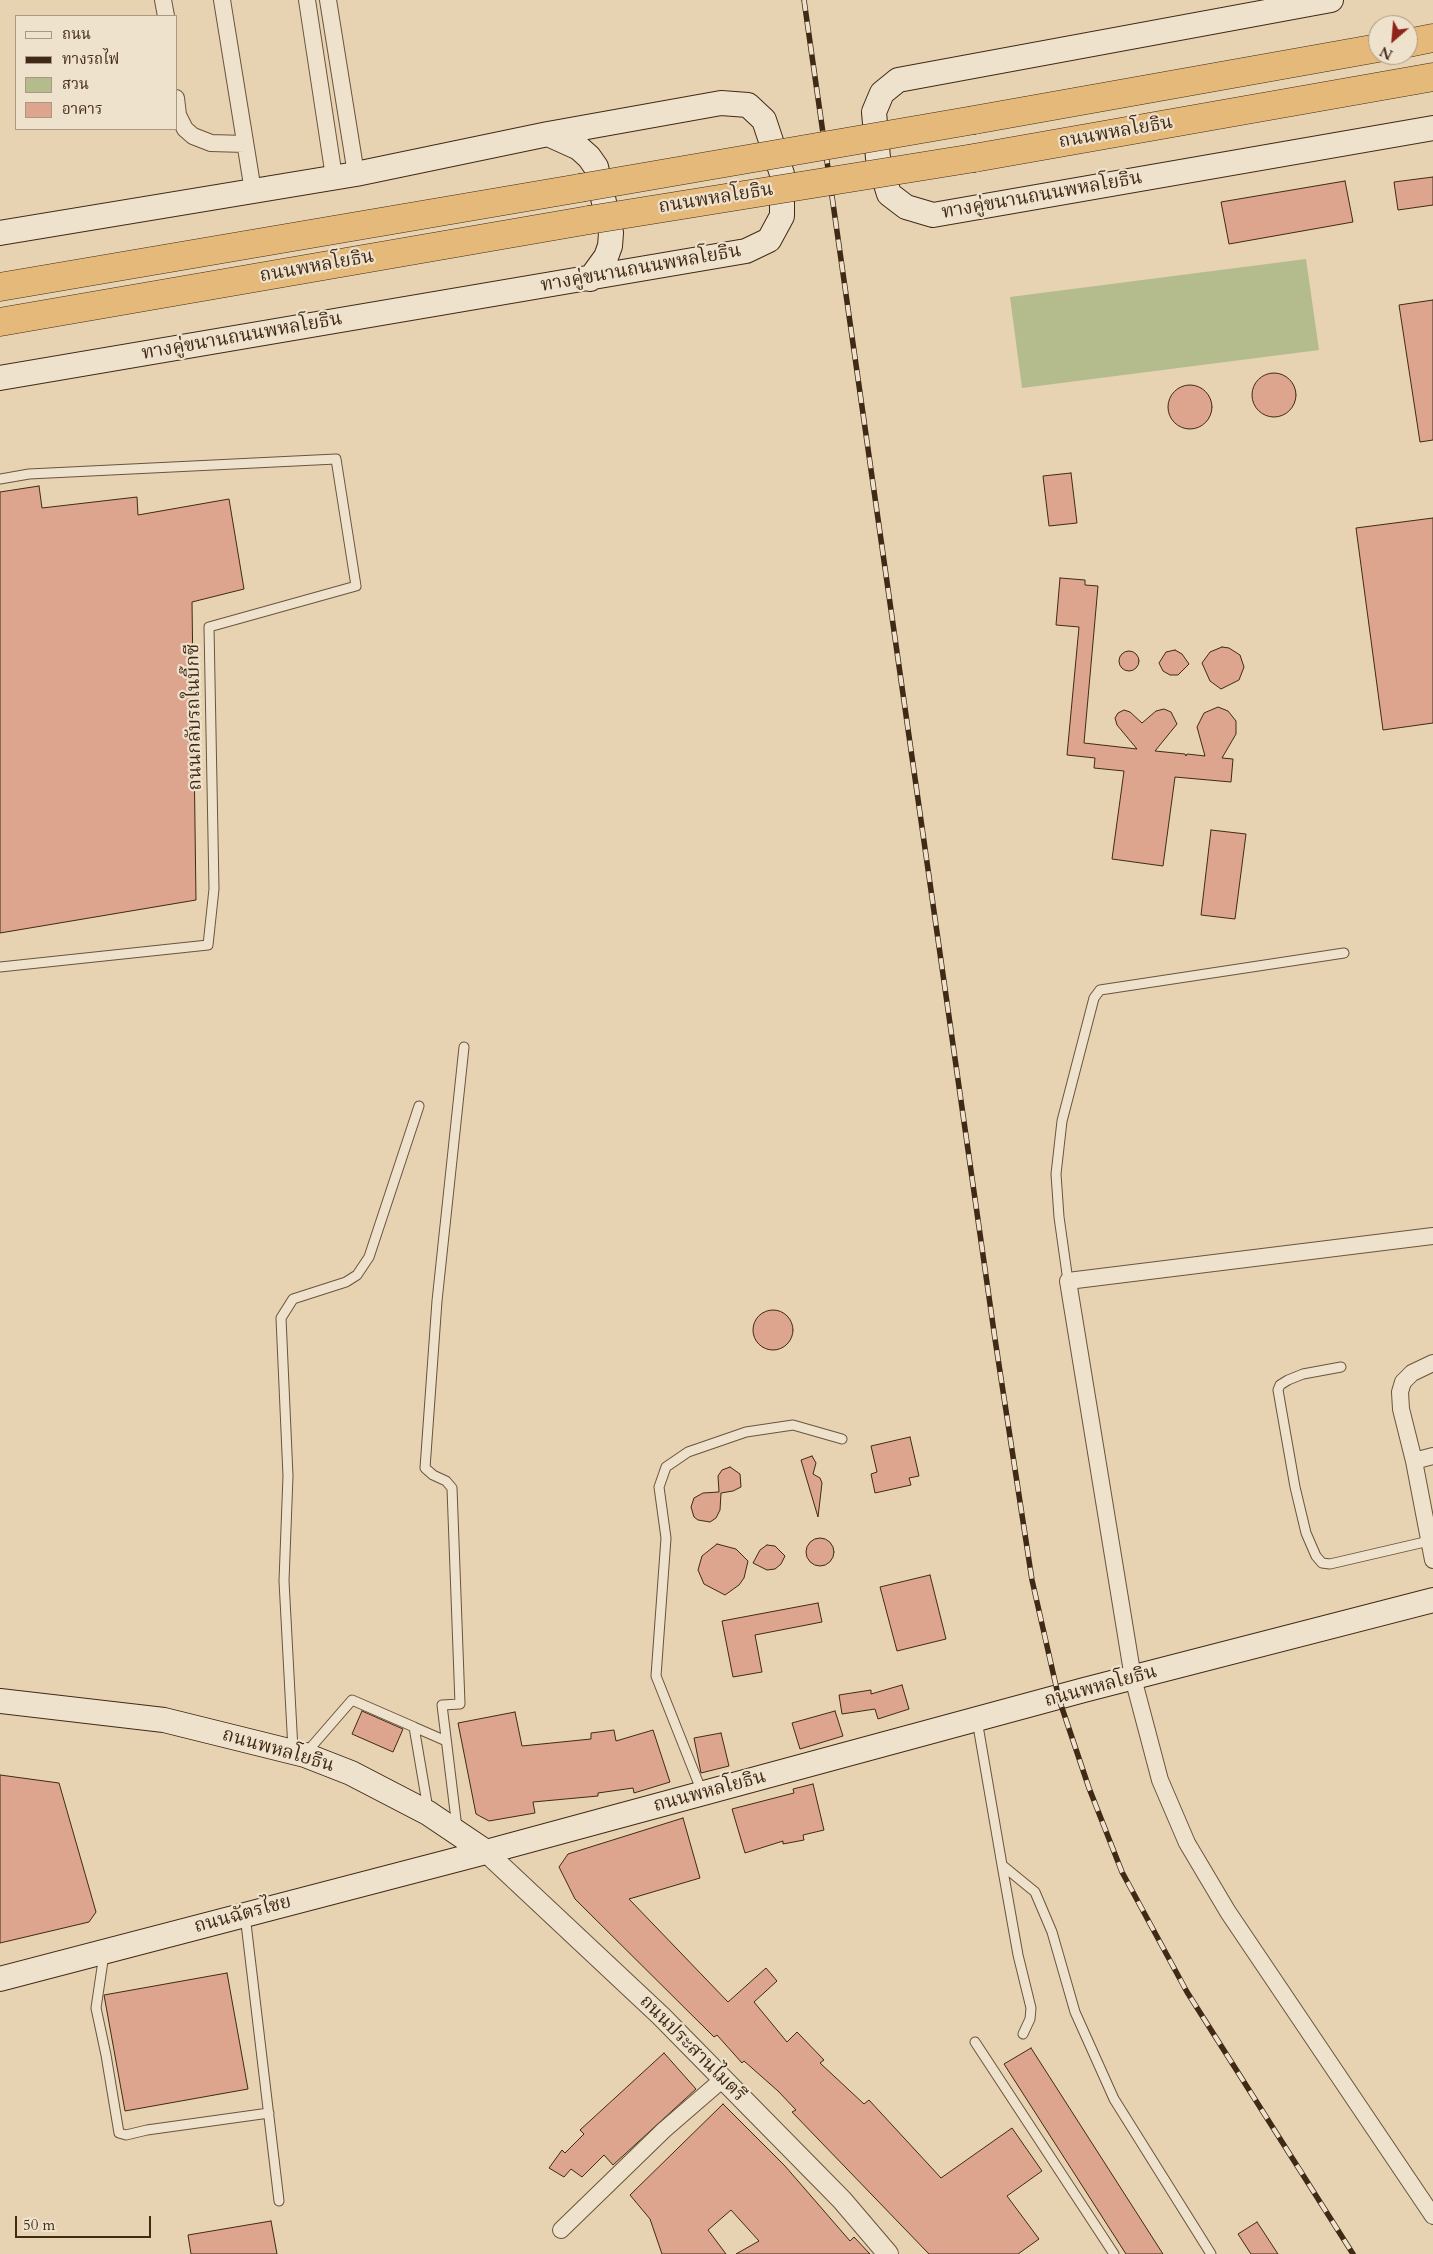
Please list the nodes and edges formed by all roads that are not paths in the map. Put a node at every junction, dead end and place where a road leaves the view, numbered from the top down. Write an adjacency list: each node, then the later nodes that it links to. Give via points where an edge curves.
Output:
1 (163, 0): 6 (street)
2 (222, 0): 14 (street)
3 (306, 0): 15 (street)
4 (328, 0): 15 (street)
5 (1332, 0): 12 (main road, ทางคู่ขนานถนนพหลโยธิน, via 898,80 882,93 874,112 878,158 889,194 906,207 933,215)
6 (166, 15)
7 (1433, 38): 8 (highway)
8 (1418, 41)
9 (1368, 50): 19 (highway, ถนนพหลโยธิน, bridge)
10 (1433, 77): 20 (highway, ถนนพหลโยธิน, bridge)
11 (178, 115): 14 (street, via 193,136 211,143)
12 (1433, 128)
13 (548, 134): 15 (main road, ทางคู่ขนานถนนพหลโยธิน); 18 (main road, via 579,148 596,167 611,233 606,257); 18 (main road, ทางคู่ขนานถนนพหลโยธิน, via 721,103 748,105 764,120 782,174 782,216 769,240 746,251)
14 (245, 144): 16 (street)
15 (345, 175): 16 (main road, ทางคู่ขนานถนนพหลโยธิน)
16 (253, 191): 17 (main road, ทางคู่ขนานถนนพหลโยธิน)
17 (0, 233)
18 (590, 279): 21 (main road, ทางคู่ขนานถนนพหลโยธิน)
19 (0, 287)
20 (0, 322)
21 (0, 378)
22 (0, 479): 24 (lane, ถนนกลับรถในบิ๊กซี, via 29,474 336,459 356,586 209,627 214,889 208,945)
23 (1344, 953): 28 (lane, via 1100,990 1094,998 1062,1121 1056,1174)
24 (0, 967)
25 (464, 1047): 41 (lane, via 437,1301 425,1468 452,1488 460,1704 442,1705)
26 (420, 1106): 42 (lane, via 369,1257 357,1275 346,1282 293,1299 281,1318 288,1476 284,1581)
27 (1433, 1236): 28 (street)
28 (1068, 1281): 37 (street)
29 (1433, 1363): 33 (street, via 1412,1373 1403,1382 1400,1392)
30 (1341, 1367): 34 (lane, via 1303,1374 1280,1385 1278,1390 1295,1488 1316,1556 1322,1563 1330,1564)
31 (842, 1440): 43 (lane, via 793,1425 746,1432 688,1452 666,1466 659,1488 666,1538 656,1676)
32 (1433, 1456): 33 (street)
33 (1414, 1461): 34 (street)
34 (1429, 1541): 35 (street)
35 (1433, 1560)
36 (1433, 1600): 37 (main road, ถนนพหลโยธิน)
37 (1133, 1678): 39 (main road, ถนนพหลโยธิน); 56 (street, via 1160,1780 1187,1843 1228,1912)
38 (0, 1701): 42 (main road, ถนนพหลโยธิน, via 164,1720)
39 (977, 1720): 43 (main road, ถนนพหลโยธิน); 47 (lane)
40 (414, 1727): 41 (lane); 42 (lane, via 352,1700); 44 (lane)
41 (446, 1741): 45 (lane)
42 (299, 1754): 44 (main road, ถนนพหลโยธิน, via 351,1773)
43 (703, 1794): 46 (main road, ถนนพหลโยธิน)
44 (428, 1813): 45 (main road, ถนนพหลโยธิน)
45 (458, 1833): 46 (main road, ถนนพหลโยธิน)
46 (486, 1852): 48 (main road, ถนนฉัตรไชย); 53 (street, ถนนประสานไมตรี, via 661,2016)
47 (1002, 1865): 51 (lane, via 1018,1956 1032,2008); 60 (lane, via 1035,1892 1052,1932 1075,2012 1114,2099)
48 (245, 1915): 49 (main road, ถนนฉัตรไชย); 54 (lane)
49 (104, 1951): 50 (main road, ถนนฉัตรไชย); 54 (lane, via 96,2008 119,2133 126,2135)
50 (0, 1978)
51 (1022, 2034)
52 (975, 2042): 59 (lane)
53 (723, 2079): 57 (street, via 664,2130); 58 (street, ถนนประสานไมตรี, via 842,2200)
54 (269, 2114): 55 (lane)
55 (279, 2201)
56 (1433, 2216)
57 (562, 2230)
58 (888, 2254)
59 (1114, 2254)
60 (1211, 2254)

